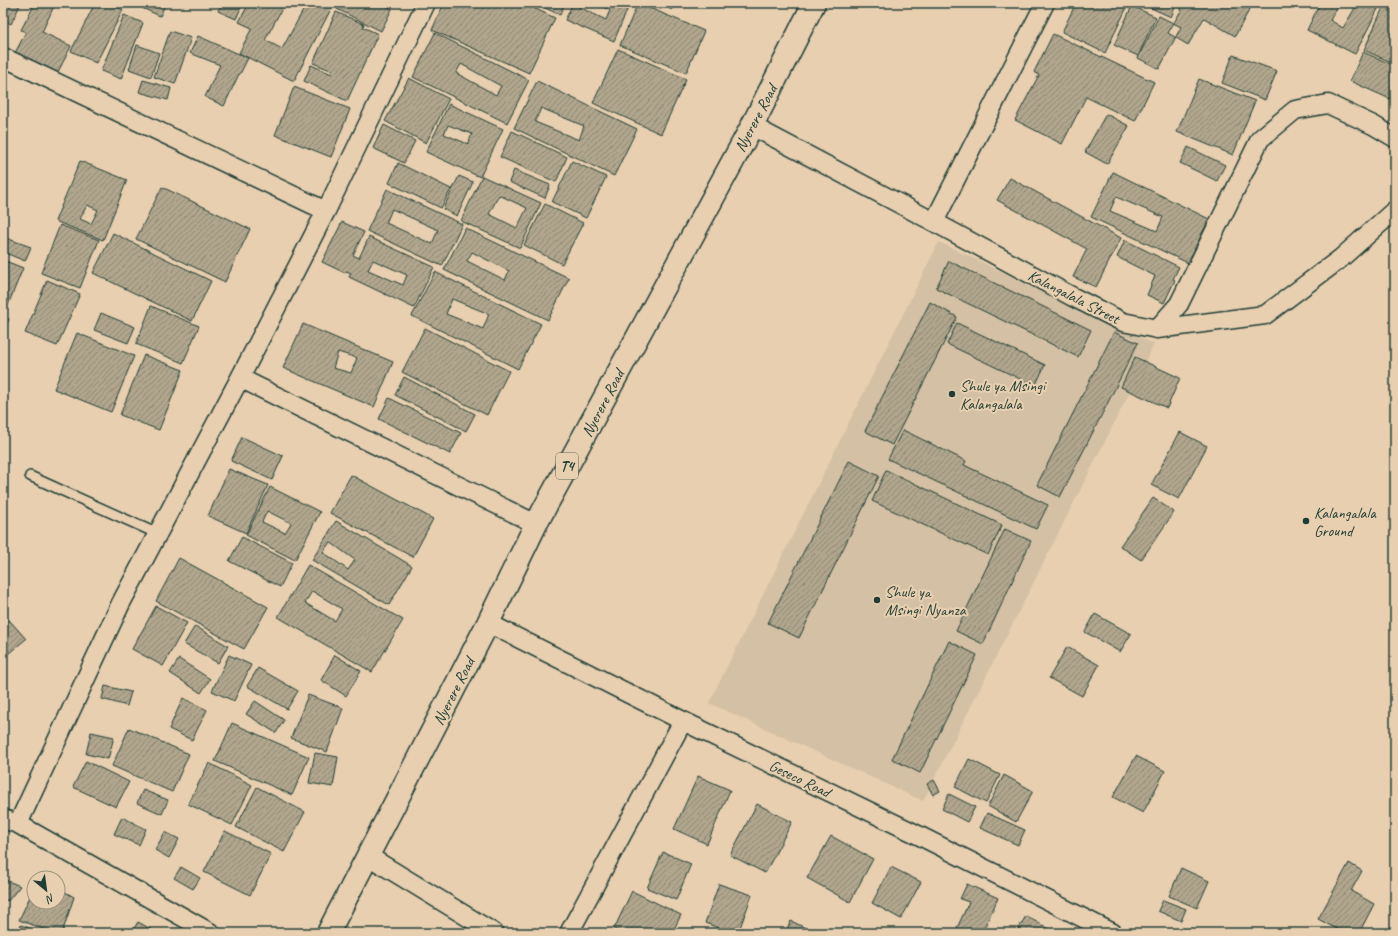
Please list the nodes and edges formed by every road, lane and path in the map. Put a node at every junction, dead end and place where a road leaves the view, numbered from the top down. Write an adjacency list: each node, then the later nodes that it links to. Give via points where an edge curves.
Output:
1 (426, 3): 8 (street)
2 (814, 3): 5 (highway, Nyerere Road / T4)
3 (1045, 3): 9 (street)
4 (3, 57): 8 (street)
5 (752, 126): 9 (street, Kalangalala Street); 13 (highway, Nyerere Road / T4)
6 (1395, 138): 10 (street, via 1328,104 1295,110 1260,138 1178,304)
7 (1395, 210): 10 (street, Kalangalala Street, via 1340,259 1265,315)
8 (326, 211): 11 (street)
9 (934, 222): 10 (street, Kalangalala Street, via 1123,322)
10 (1157, 328)
11 (240, 378): 13 (street); 14 (street)
12 (30, 476): 14 (lane)
13 (536, 524): 15 (highway, Nyerere Road / T4)
14 (158, 534): 17 (street)
15 (488, 623): 16 (street, Geseco Road); 18 (highway, Nyerere Road / T4)
16 (683, 721): 22 (street); 23 (street, Geseco Road)
17 (10, 821): 19 (street)
18 (368, 856): 20 (highway, Nyerere Road / T4); 21 (street)
19 (211, 933)
20 (328, 933)
21 (494, 933)
22 (569, 933)
23 (1112, 933)

